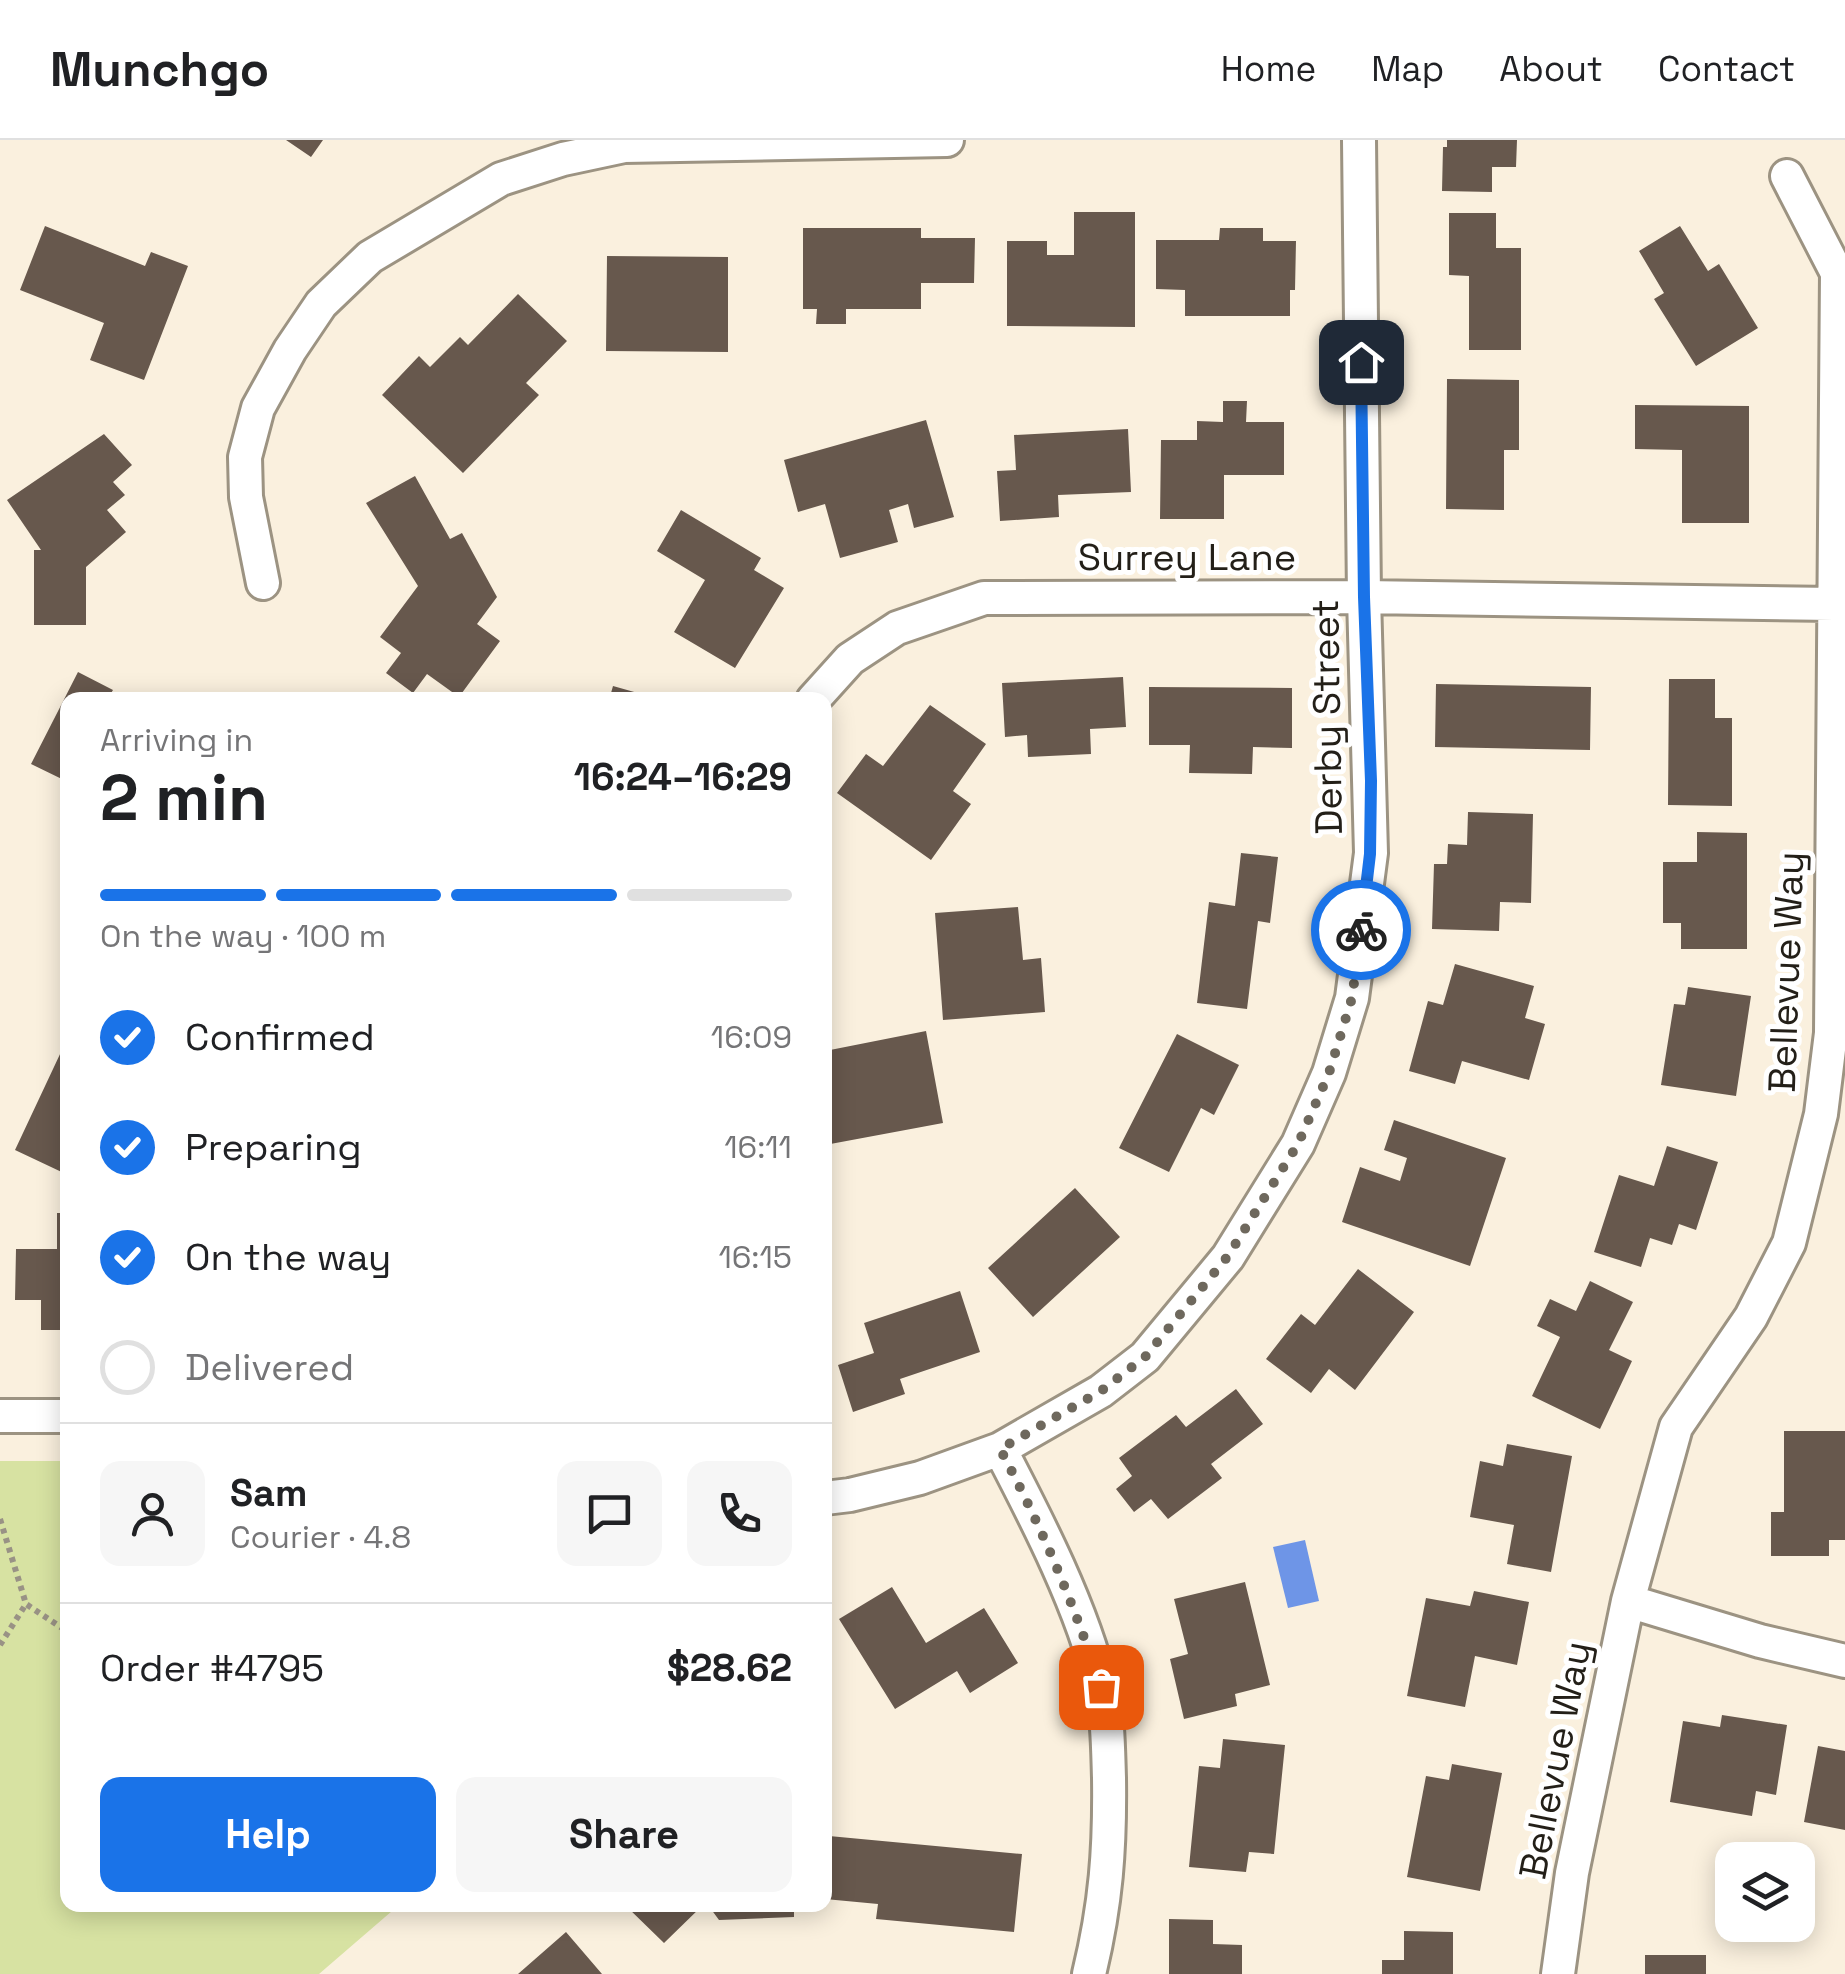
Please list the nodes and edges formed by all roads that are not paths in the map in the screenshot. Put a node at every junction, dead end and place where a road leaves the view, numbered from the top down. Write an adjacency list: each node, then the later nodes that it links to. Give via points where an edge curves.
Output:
1 (946, 140): 4 (street, via 624,146 501,179 370,257 321,304 258,408 245,457 246,496)
2 (1359, 140): 5 (street, Derby Street)
3 (1787, 176): 6 (street, Bellevue Way, via 1837,273)
4 (263, 583)
5 (1364, 597): 6 (street, Surrey Lane); 7 (street, Surrey Lane, via 984,598 897,628 850,659); 10 (street, Derby Street, via 1370,854 1352,998 1329,1073 1298,1144 1228,1256 1145,1357 1101,1391)
6 (1834, 604): 12 (street, Bellevue Way, via 1831,1034 1821,1114 1789,1243 1751,1317 1676,1427)
7 (820, 692)
8 (0, 1416): 9 (street)
9 (60, 1416)
10 (1000, 1449): 11 (street, Derby Street, via 920,1478); 14 (street, via 1082,1627 1101,1687 1110,1850)
11 (832, 1497)
12 (1628, 1601): 13 (street); 15 (street, Bellevue Way)
13 (1845, 1660)
14 (1089, 1974)
15 (1558, 1974)

